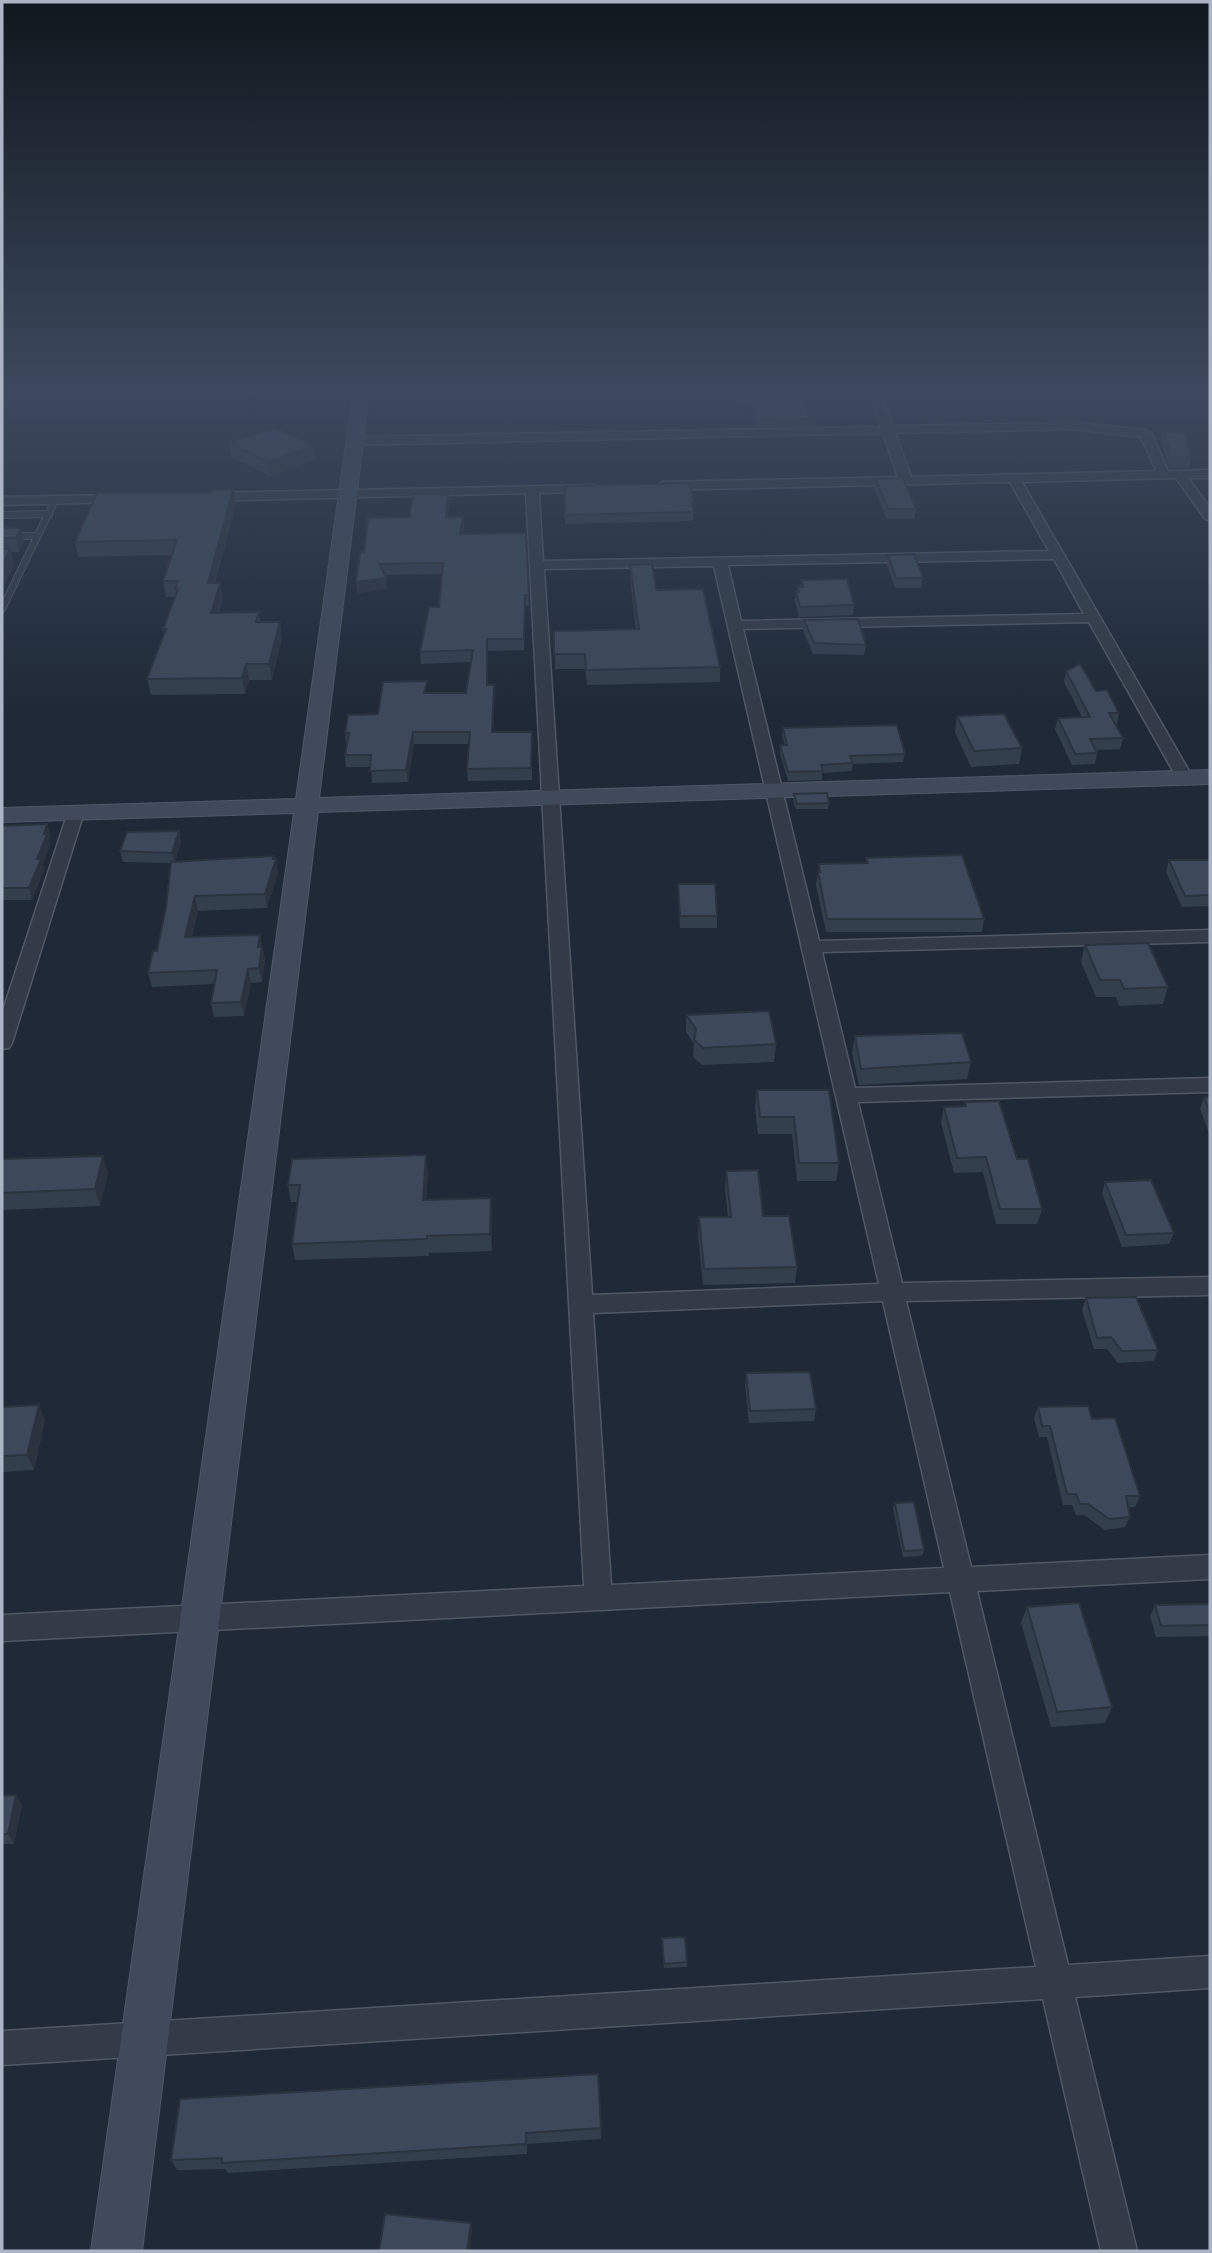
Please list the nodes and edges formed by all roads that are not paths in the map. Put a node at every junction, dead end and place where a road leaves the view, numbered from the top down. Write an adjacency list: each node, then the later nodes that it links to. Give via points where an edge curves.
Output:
1 (91, 499): 6 (street)
2 (348, 499): 26 (street)
3 (533, 499): 17 (street)
4 (1026, 499): 13 (street)
5 (1198, 499): 10 (street)
6 (55, 500): 7 (street); 8 (lane)
7 (2, 501)
8 (49, 514): 9 (lane); 12 (lane)
9 (2, 515)
10 (1210, 516)
11 (2, 536): 12 (lane)
12 (37, 536): 15 (lane)
13 (1057, 555): 16 (street); 20 (street)
14 (13, 558): 15 (lane)
15 (25, 558): 18 (lane)
16 (720, 561): 17 (street); 21 (street)
17 (537, 565): 25 (street)
18 (5, 592): 19 (lane)
19 (2, 609)
20 (1094, 618): 21 (street); 23 (street)
21 (735, 625): 24 (street)
22 (1210, 777): 23 (street)
23 (1185, 778): 24 (street)
24 (775, 791): 25 (street); 30 (street)
25 (551, 798): 26 (street); 36 (street)
26 (307, 805): 27 (street); 40 (street)
27 (76, 813): 28 (street); 31 (street)
28 (2, 815)
29 (1210, 936): 30 (street)
30 (812, 947): 33 (street)
31 (2, 1043)
32 (1210, 1085): 33 (street)
33 (846, 1095): 35 (street)
34 (1210, 1286): 35 (street)
35 (893, 1292): 36 (street); 38 (street)
36 (581, 1304): 39 (street)
37 (1210, 1567): 38 (street)
38 (960, 1579): 39 (street); 43 (street)
39 (598, 1598): 40 (street)
40 (198, 1619): 41 (street); 44 (street)
41 (2, 1628)
42 (1210, 1972): 43 (street)
43 (1056, 1982): 44 (street); 47 (street)
44 (145, 2041): 45 (street); 46 (street)
45 (2, 2048)
46 (116, 2251)
47 (1119, 2251)

